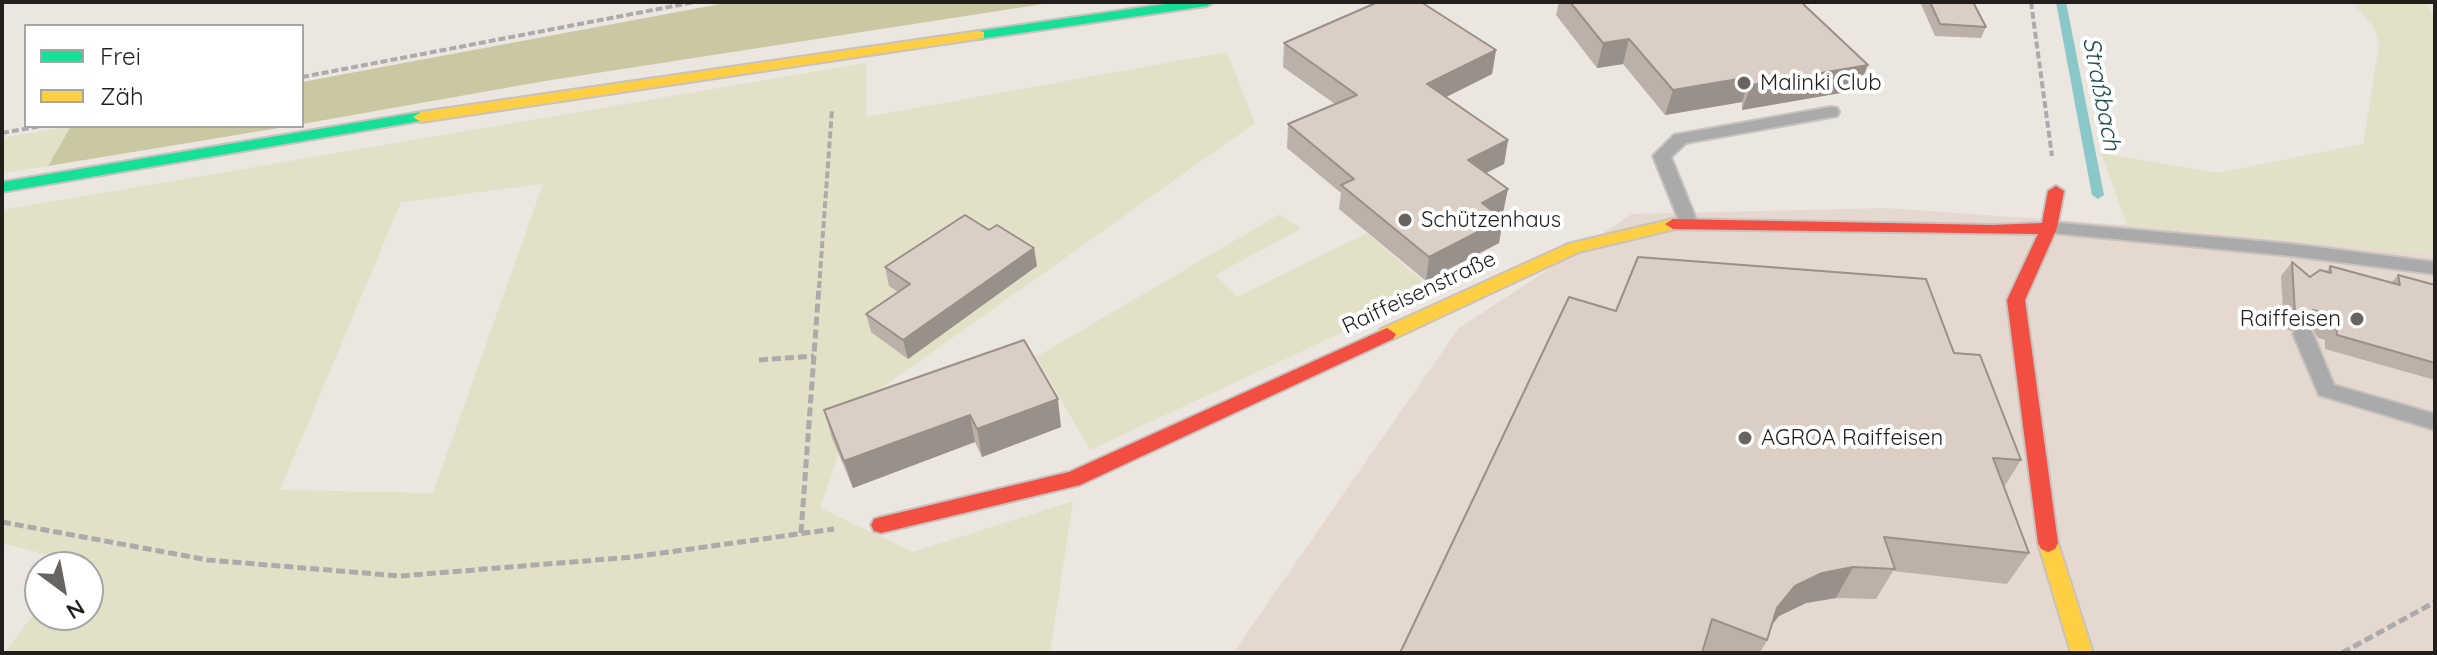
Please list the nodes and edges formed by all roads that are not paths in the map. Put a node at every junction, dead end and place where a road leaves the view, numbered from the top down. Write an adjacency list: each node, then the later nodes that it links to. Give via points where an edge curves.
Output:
1 (1207, 2): 3 (street, via 556,95)
2 (1831, 112): 5 (lane, via 1680,139 1662,156)
3 (2, 187)
4 (2056, 191): 6 (street)
5 (1689, 224): 6 (street, Raiffeisenstraße); 10 (street, Raiffeisenstraße, via 1574,248 1073,479)
6 (2049, 228): 7 (lane, via 2293,258); 11 (street, via 2016,300 2046,538)
7 (2435, 268)
8 (2303, 334): 9 (lane, via 2326,390)
9 (2435, 422)
10 (881, 525)
11 (2082, 653)

